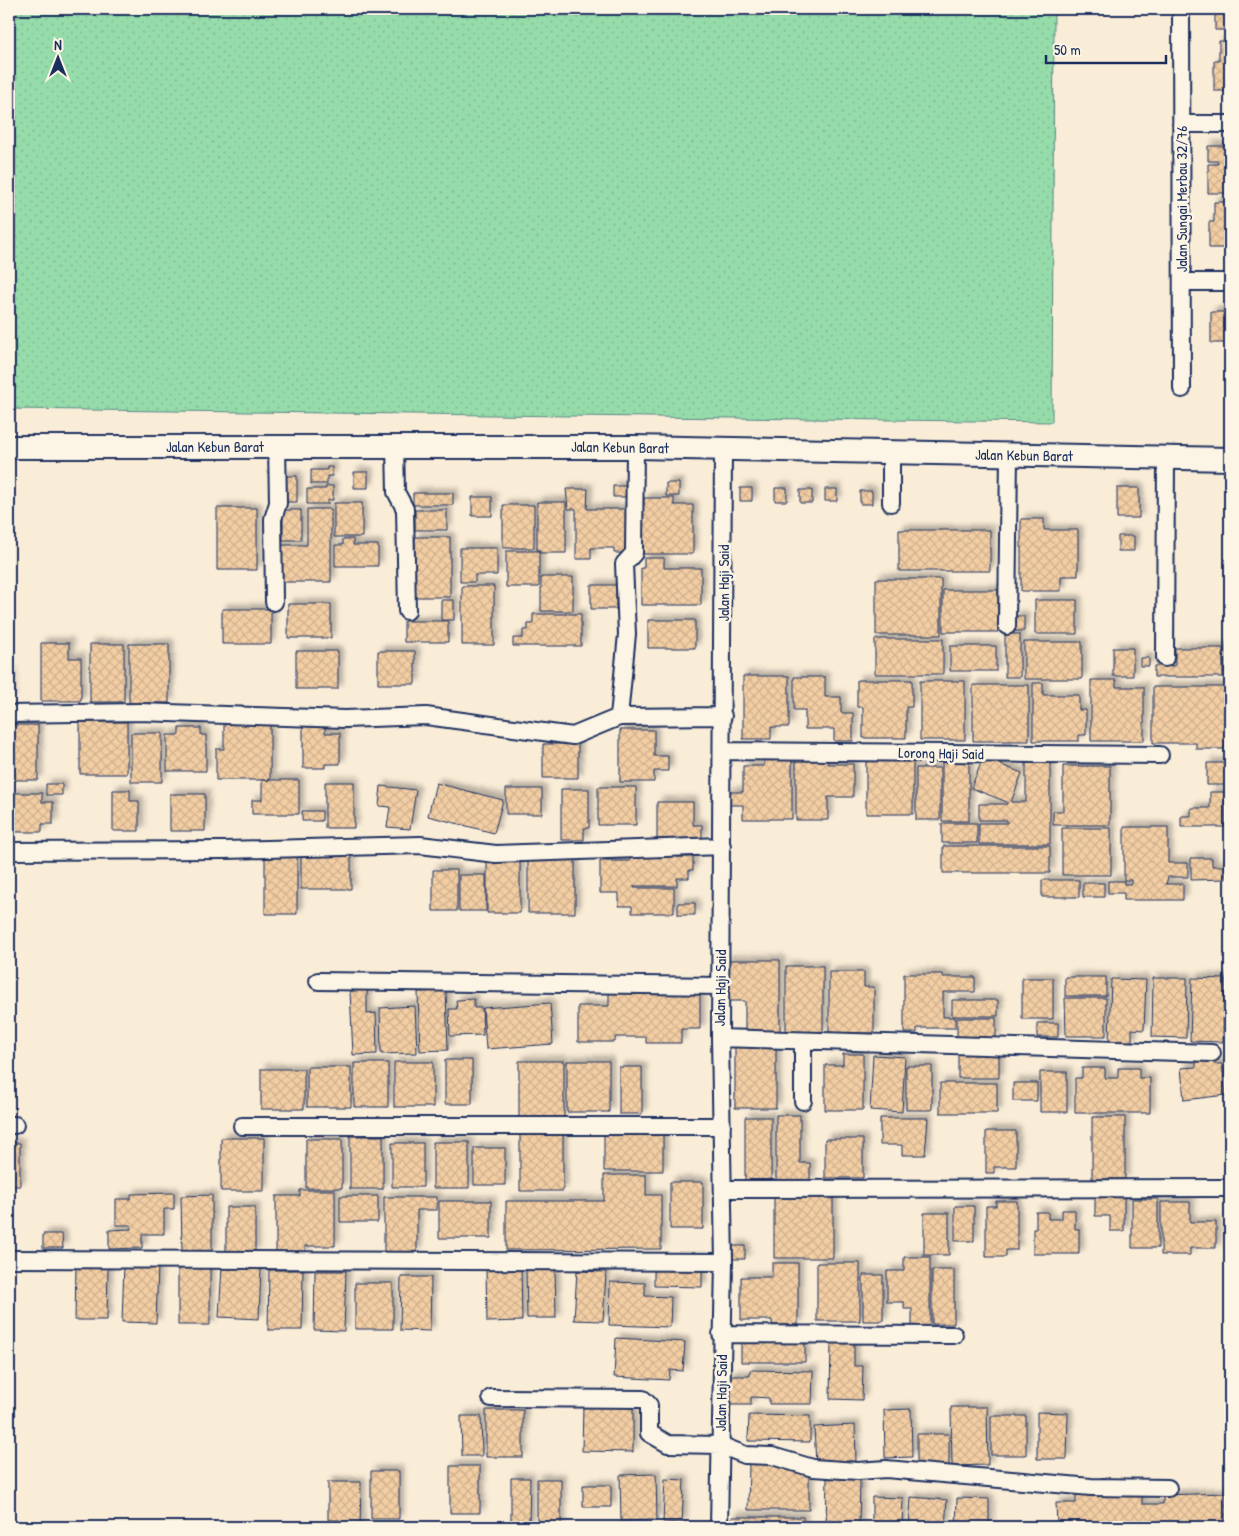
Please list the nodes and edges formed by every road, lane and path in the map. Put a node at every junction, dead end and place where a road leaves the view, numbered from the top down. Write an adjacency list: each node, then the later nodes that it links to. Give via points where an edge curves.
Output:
1 (1181, 9): 2 (street, Jalan Sungai Merbau 32/76)
2 (1181, 124): 3 (street); 4 (street, Jalan Sungai Merbau 32/76)
3 (1230, 124)
4 (1182, 282): 5 (street); 6 (street, Jalan Sungai Merbau 32/76)
5 (1230, 282)
6 (1182, 389)
7 (9, 446): 8 (main road, Jalan Kebun Barat)
8 (278, 446): 9 (main road, Jalan Kebun Barat); 17 (street, via 278,503 273,519)
9 (394, 446): 10 (main road, Jalan Kebun Barat); 18 (street, via 396,492 405,509)
10 (635, 447): 11 (main road, Jalan Kebun Barat); 23 (street, via 634,553 624,564 627,634)
11 (723, 448): 12 (main road, Jalan Kebun Barat); 22 (street, Jalan Haji Said)
12 (891, 453): 13 (main road, Jalan Kebun Barat); 16 (street)
13 (1009, 454): 14 (main road, Jalan Kebun Barat); 19 (street)
14 (1166, 458): 15 (main road, Jalan Kebun Barat); 20 (street)
15 (1230, 459)
16 (891, 503)
17 (274, 602)
18 (406, 610)
19 (1007, 626)
20 (1165, 658)
21 (9, 714): 23 (street, via 140,712 345,719 426,716 573,736)
22 (723, 716): 23 (street); 24 (street, Jalan Haji Said)
23 (619, 717)
24 (722, 751): 25 (street, Lorong Haji Said); 26 (street, Jalan Haji Said)
25 (1160, 755)
26 (722, 846): 27 (street, via 496,854 420,845); 29 (street, Jalan Haji Said)
27 (9, 851)
28 (318, 981): 29 (street)
29 (720, 986): 30 (street, Jalan Haji Said)
30 (720, 1038): 31 (street); 35 (street, Jalan Haji Said)
31 (803, 1041): 32 (street); 33 (street)
32 (1212, 1052)
33 (803, 1101)
34 (242, 1126): 35 (street)
35 (722, 1126): 37 (street, Jalan Haji Said)
36 (1230, 1188): 37 (street)
37 (724, 1189): 39 (street, Jalan Haji Said)
38 (9, 1259): 39 (street)
39 (724, 1262): 40 (street, Jalan Haji Said)
40 (721, 1334): 41 (street); 43 (street, Jalan Haji Said)
41 (954, 1335)
42 (491, 1398): 43 (street, via 643,1399 649,1405 650,1433 654,1437 668,1444)
43 (720, 1445): 44 (street, via 745,1455 772,1456 813,1468 886,1469 1091,1487); 45 (street, Jalan Haji Said)
44 (1168, 1488)
45 (719, 1527)

